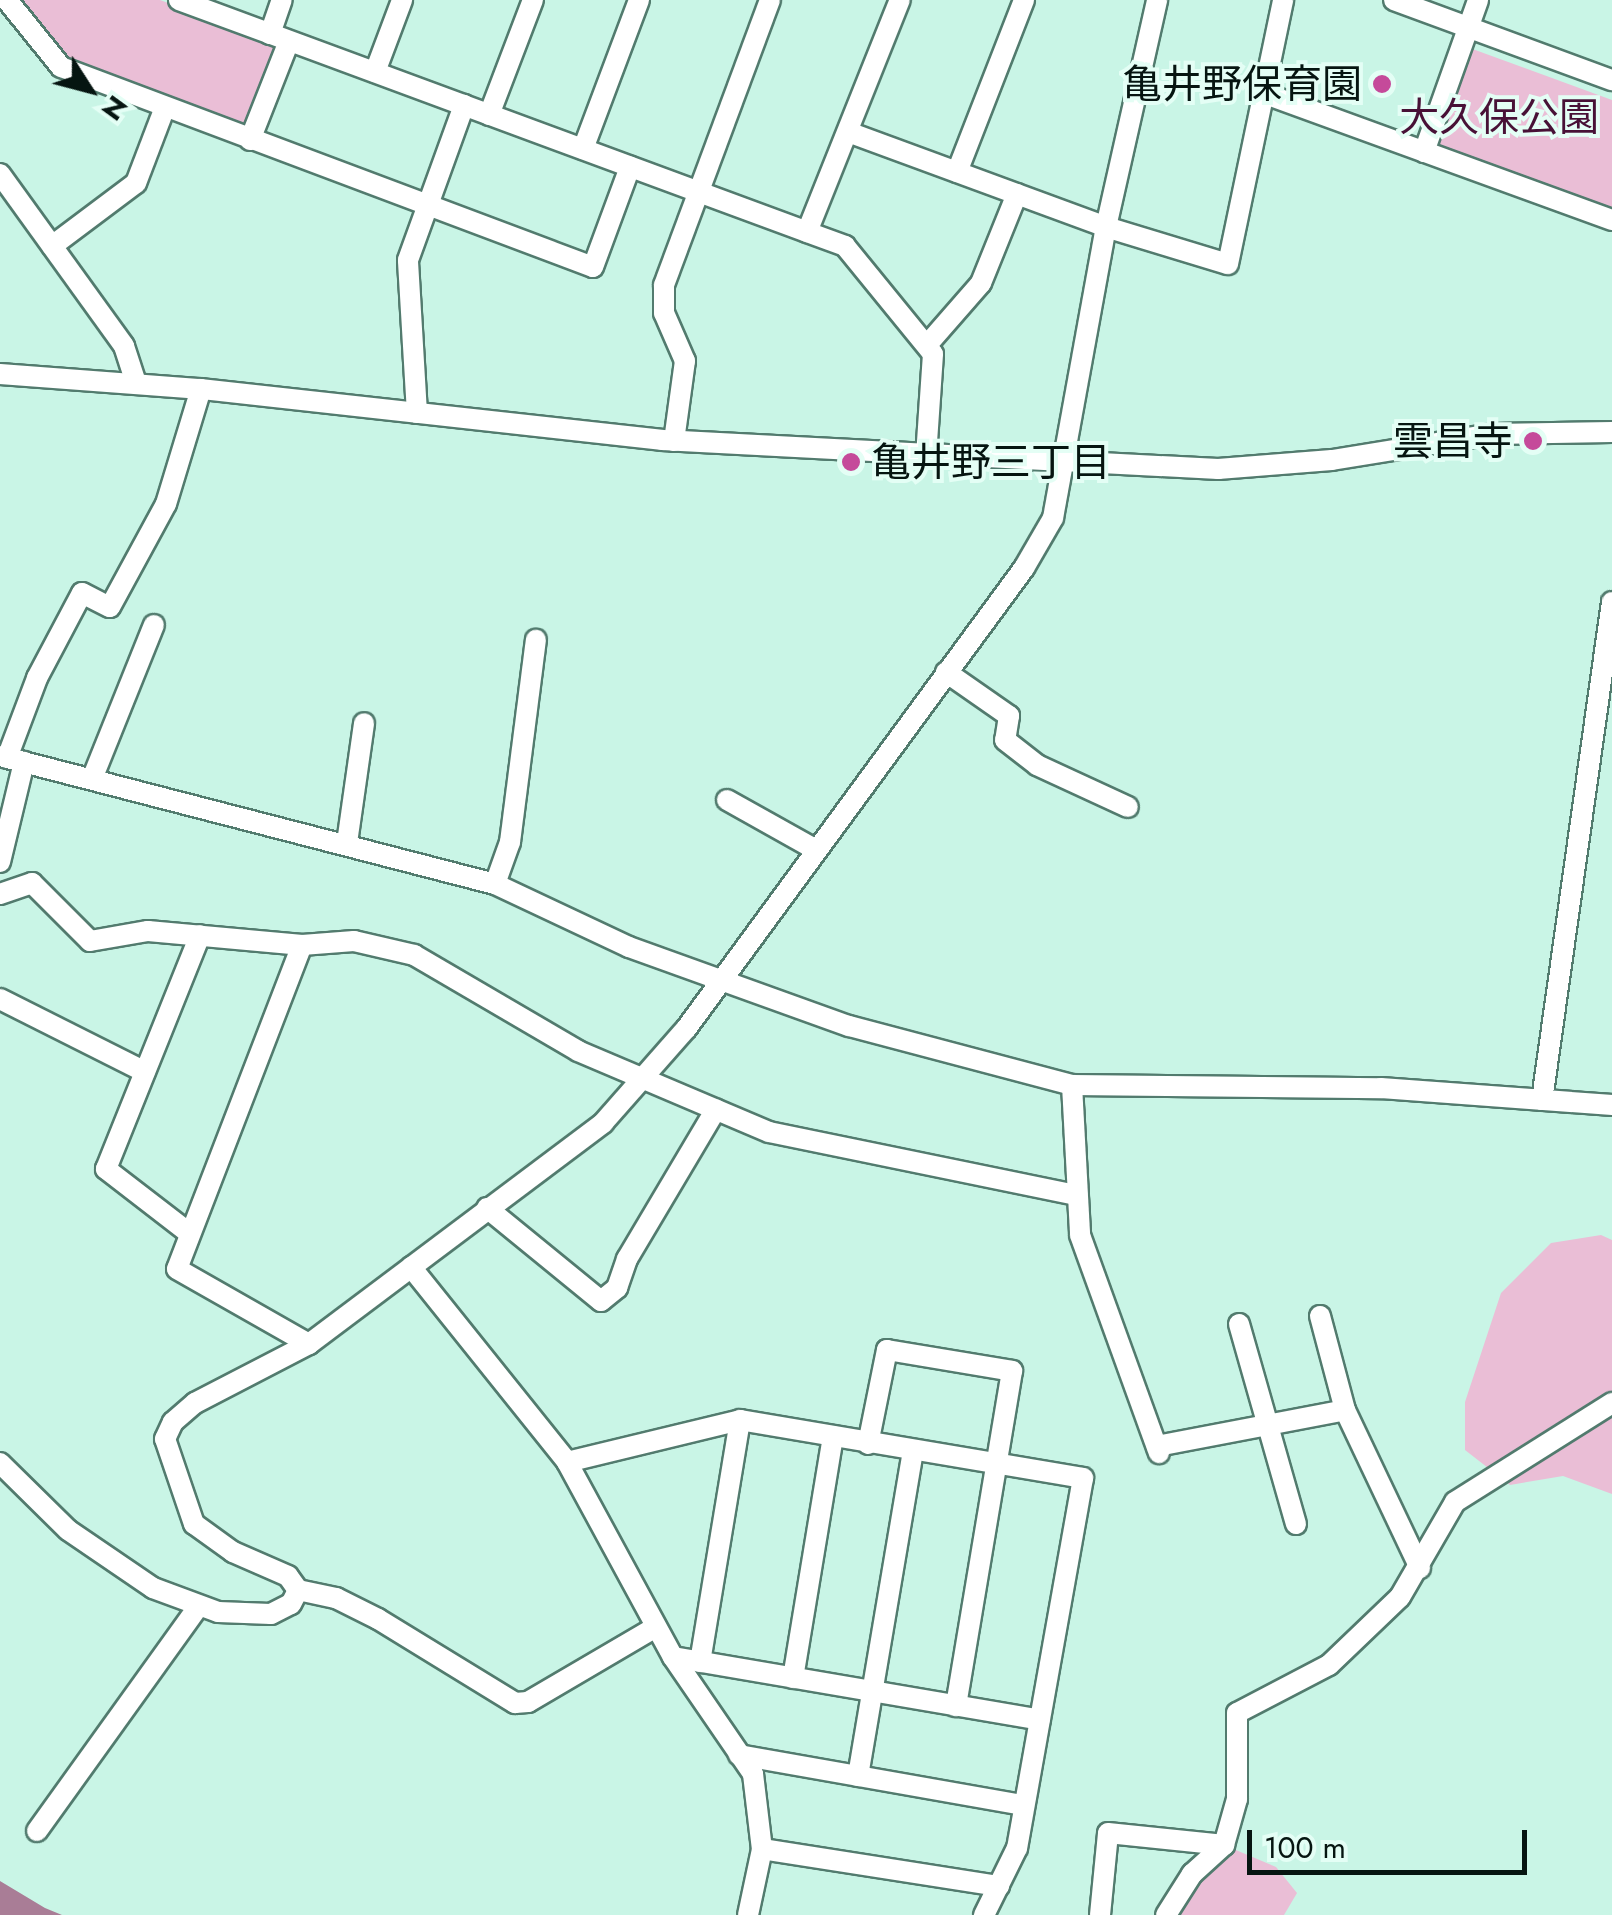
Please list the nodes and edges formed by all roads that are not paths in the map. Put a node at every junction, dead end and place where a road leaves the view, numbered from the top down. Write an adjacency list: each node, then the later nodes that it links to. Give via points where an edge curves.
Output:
1 (7, 0): 20 (street, via 61,67)
2 (180, 0): 15 (street)
3 (282, 0): 15 (street)
4 (402, 0): 16 (street)
5 (533, 0): 21 (street)
6 (639, 0): 24 (street)
7 (770, 0): 29 (street)
8 (900, 0): 22 (street)
9 (1024, 0): 27 (street)
10 (1157, 0): 33 (street)
11 (1283, 0): 18 (street)
12 (1394, 0): 14 (street)
13 (1478, 0): 14 (street)
14 (1468, 27): 17 (street); 25 (street)
15 (280, 37): 16 (street); 23 (street)
16 (375, 72): 19 (street)
17 (1612, 80)
18 (1263, 93): 25 (street); 33 (street, via 1228,264)
19 (464, 105): 21 (street); 31 (street)
20 (165, 107): 23 (street); 35 (street, via 136,183)
21 (489, 114): 24 (street)
22 (851, 132): 27 (street); 34 (street)
23 (250, 140): 31 (street)
24 (583, 149): 26 (street)
25 (1424, 152): 32 (street)
26 (630, 167): 29 (street); 31 (street, via 593,267)
27 (957, 172): 30 (street)
28 (0, 174): 35 (street)
29 (699, 192): 34 (street); 42 (street, via 662,299 685,361)
30 (1017, 194): 33 (street); 36 (street, via 981,283)
31 (427, 205): 40 (street, via 408,260)
32 (1612, 220)
33 (1106, 227): 44 (street)
34 (808, 232): 36 (street, via 845,246)
35 (52, 246): 38 (street, via 124,346)
36 (927, 346): 43 (street, via 933,354)
37 (0, 374): 38 (street)
38 (136, 382): 39 (street)
39 (201, 389): 40 (street); 50 (street, via 166,504 110,607 82,594 37,678)
40 (417, 413): 42 (street)
41 (1612, 432): 44 (street, via 1493,434 1264,467)
42 (674, 441): 43 (street)
43 (926, 456): 44 (street)
44 (1063, 463): 48 (street, via 1053,518)
45 (1612, 602): 66 (street)
46 (154, 625): 51 (street)
47 (536, 640): 57 (street, via 510,842)
48 (946, 672): 53 (street, via 1010,716 1005,740 1037,765); 55 (street)
49 (364, 723): 54 (street)
50 (10, 759): 51 (street); 56 (street)
51 (92, 779): 54 (street)
52 (727, 800): 55 (street)
53 (1128, 807)
54 (347, 843): 57 (street)
55 (813, 848): 61 (street)
56 (0, 862)
57 (495, 884): 61 (street, via 629,947)
58 (0, 894): 59 (street, via 32,882 90,940 148,932)
59 (200, 936): 60 (street); 63 (street)
60 (302, 945): 64 (street, via 354,941 414,956 578,1051); 71 (street)
61 (725, 977): 64 (street); 65 (street, via 849,1026)
62 (0, 999): 63 (street)
63 (144, 1072): 71 (street, via 106,1169)
64 (644, 1080): 68 (street); 70 (street, via 602,1123)
65 (1072, 1085): 66 (street, via 1381,1088); 69 (street)
66 (1542, 1100): 67 (street)
67 (1612, 1105)
68 (716, 1109): 69 (street, via 770,1132); 70 (street, via 627,1259 617,1288 601,1300)
69 (1075, 1195): 79 (street, via 1080,1235 1158,1450)
70 (487, 1208): 72 (street)
71 (189, 1234): 75 (street, via 177,1268)
72 (412, 1267): 75 (street); 83 (street)
73 (1320, 1316): 77 (street)
74 (1239, 1324): 79 (street)
75 (310, 1344): 88 (street, via 195,1403 165,1439 194,1524 233,1552 288,1576)
76 (1612, 1403): 87 (street, via 1455,1502)
77 (1345, 1410): 79 (street); 87 (street)
78 (740, 1420): 80 (street); 83 (street); 92 (street)
79 (1268, 1429): 86 (street)
80 (833, 1436): 81 (street); 93 (street)
81 (868, 1444): 82 (street); 85 (street, via 887,1350 1012,1371)
82 (913, 1451): 85 (street); 94 (street)
83 (567, 1462): 90 (street)
84 (0, 1463): 89 (street, via 114,1566)
85 (996, 1465): 95 (street); 96 (street, via 1083,1478)
86 (1296, 1524)
87 (1420, 1568): 101 (street, via 1330,1664 1296,1688 1237,1713 1237,1799)
88 (298, 1590): 89 (street, via 290,1604 271,1614); 90 (street, via 336,1598 378,1619 515,1703 528,1702)
89 (198, 1607): 100 (street)
90 (656, 1627): 91 (street)
91 (673, 1657): 92 (street); 97 (street)
92 (700, 1662): 93 (street)
93 (793, 1678): 94 (street)
94 (872, 1692): 95 (street); 98 (street)
95 (956, 1706): 96 (street)
96 (1040, 1720): 99 (street)
97 (739, 1755): 98 (street); 102 (street, via 753,1774)
98 (858, 1776): 99 (street)
99 (1023, 1806): 103 (street, via 1017,1848)
100 (36, 1831)
101 (1224, 1845): 106 (street, via 1108,1833); 107 (street, via 1192,1874)
102 (762, 1849): 103 (street); 105 (street)
103 (1000, 1886): 104 (street)
104 (991, 1912)
105 (748, 1915)
106 (1100, 1915)
107 (1166, 1915)

